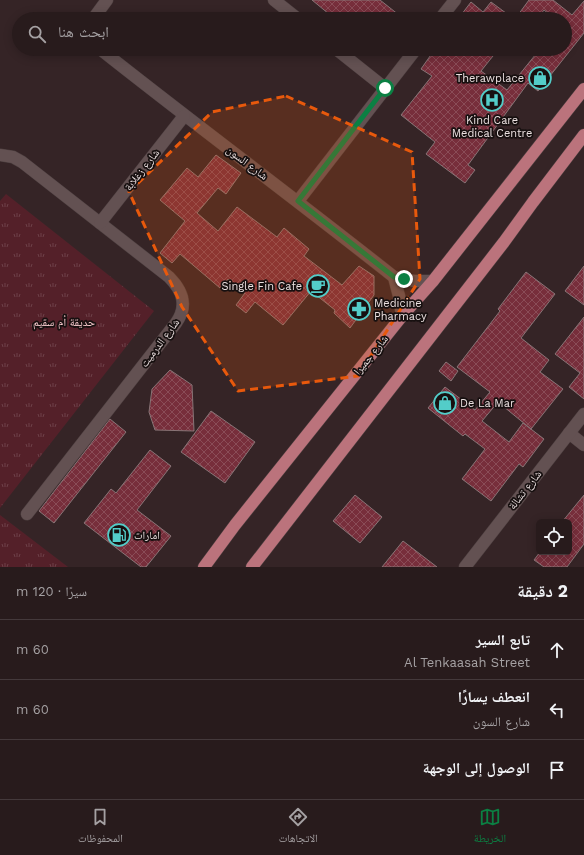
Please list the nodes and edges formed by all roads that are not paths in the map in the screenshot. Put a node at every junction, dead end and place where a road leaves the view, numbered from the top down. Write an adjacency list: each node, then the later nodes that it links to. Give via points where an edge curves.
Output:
1 (107, 0): 4 (street)
2 (455, 0): 6 (street)
3 (281, 2): 5 (street)
4 (98, 12)
5 (291, 12)
6 (446, 12)
7 (109, 56): 12 (street, شارع السون)
8 (345, 56): 10 (street)
9 (410, 56): 10 (street)
10 (385, 88): 15 (street)
11 (584, 89): 18 (main road, شارع جميرا)
12 (184, 116): 15 (street, شارع السون); 16 (street, شارع زغلابة)
13 (584, 135): 25 (main road)
14 (0, 155): 16 (street, شارع الدرميت, via 13,157 22,162)
15 (298, 201): 17 (street, شارع السون)
16 (100, 223): 23 (street, شارع الدرميت, via 177,285 183,302 182,310 176,323)
17 (394, 277): 18 (street, شارع السون); 19 (street)
18 (433, 282): 19 (main road, شارع جميرا)
19 (402, 316): 24 (main road, شارع جميرا)
20 (584, 414): 21 (street, شارع تشالة)
21 (569, 433): 22 (street); 26 (street, شارع تشالة)
22 (584, 445)
23 (27, 514)
24 (204, 567)
25 (252, 567)
26 (465, 567)

